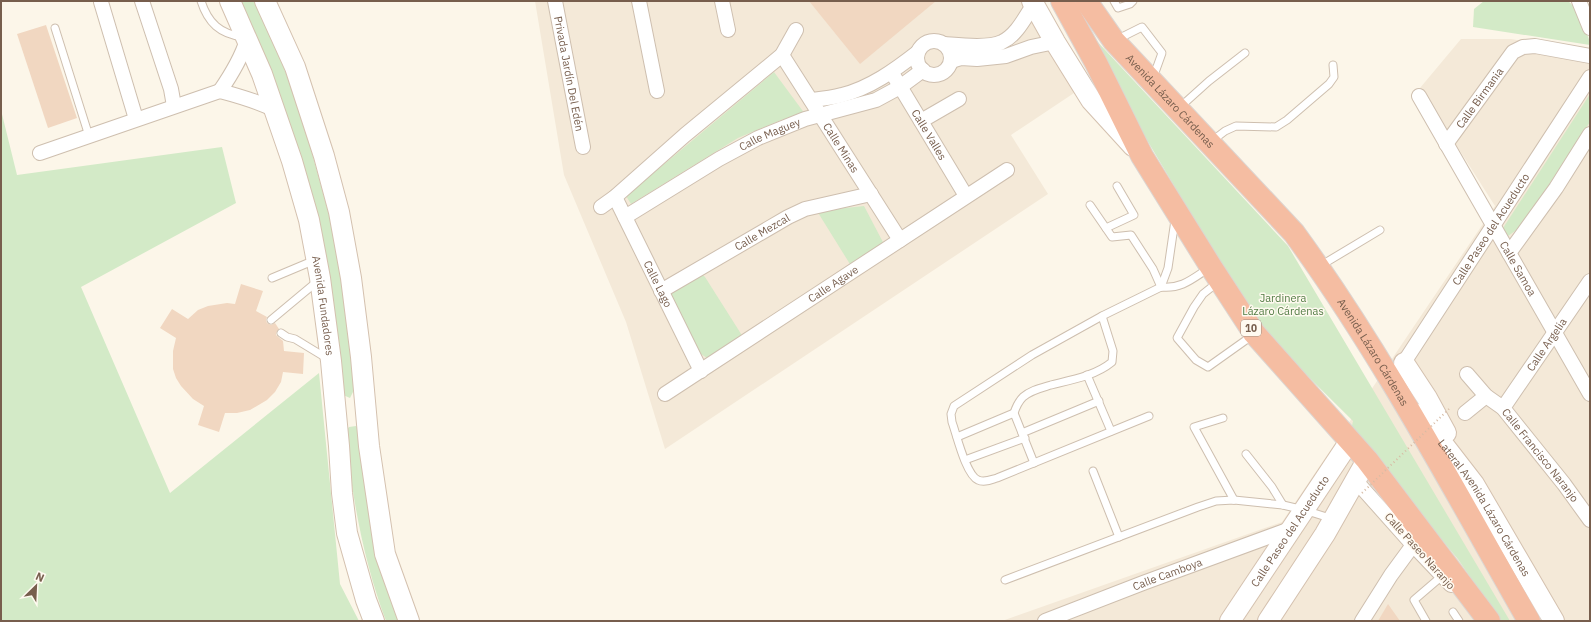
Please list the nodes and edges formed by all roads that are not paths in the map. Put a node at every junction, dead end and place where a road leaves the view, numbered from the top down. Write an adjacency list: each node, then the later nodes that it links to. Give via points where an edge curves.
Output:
1 (142, 1): 40 (street, via 171,89)
2 (201, 1): 19 (lane, via 209,20 220,31)
3 (230, 1): 19 (main road, Avenida Fundadores)
4 (265, 1): 91 (main road, via 295,67 339,212 351,278)
5 (555, 1): 50 (street, Privada Jardín Del Edén)
6 (639, 1): 36 (street)
7 (722, 1): 17 (street)
8 (1062, 1): 52 (highway, 10)
9 (1086, 1): 20 (highway, Avenida Lázaro Cárdenas)
10 (1114, 1): 11 (lane, via 1118,8)
11 (1133, 1)
12 (1579, 1): 16 (street)
13 (101, 2): 44 (street)
14 (1033, 3): 21 (main road); 23 (street)
15 (55, 28): 47 (lane)
16 (1590, 28)
17 (728, 30)
18 (796, 30): 26 (street)
19 (246, 39): 35 (street, via 243,52); 41 (main road, Avenida Fundadores)
20 (1114, 41): 33 (highway, Avenida Lázaro Cárdenas); 33 (lane, via 1142,28 1162,53)
21 (1055, 42): 23 (street); 52 (main road, via 1091,100)
22 (944, 44): 23 (street); 24 (street, via 929,42); 28 (street, via 950,51)
23 (1003, 50): 28 (street, via 977,59 961,58)
24 (918, 52): 30 (street, via 918,62); 31 (street)
25 (1245, 53): 42 (lane, via 1209,81)
26 (782, 54): 39 (street, Calle Minas); 57 (street)
27 (1590, 56): 49 (street, Calle Birmania, via 1535,46 1523,46 1513,52)
28 (951, 61): 30 (street, via 947,69 939,74)
29 (1333, 65): 48 (lane, via 1334,77 1329,84 1287,120 1276,127 1236,126)
30 (923, 70): 34 (street, Calle Maguey)
31 (892, 72): 34 (street, Calle Valles); 39 (street, via 848,93)
32 (1590, 78): 62 (street, Calle Paseo del Acueducto)
33 (1152, 82): 42 (highway, Avenida Lázaro Cárdenas)
34 (900, 87): 43 (street, Calle Maguey, via 876,100); 45 (street, Calle Valles)
35 (220, 91): 40 (street); 41 (street, via 262,103)
36 (656, 91)
37 (1419, 96): 49 (street, Calle Samoa)
38 (959, 99): 45 (street)
39 (811, 100): 43 (street, Calle Minas)
40 (174, 106): 44 (street)
41 (275, 110): 67 (main road, Avenida Fundadores, via 309,220)
42 (1178, 110): 48 (highway, Avenida Lázaro Cárdenas)
43 (821, 115): 55 (street, Calle Minas); 61 (street, Calle Maguey, via 758,138)
44 (136, 119): 47 (street)
45 (921, 121): 56 (street, Calle Valles)
46 (1590, 134): 66 (street, via 1556,188)
47 (89, 136): 51 (street)
48 (1209, 144): 68 (highway, Avenida Lázaro Cárdenas, via 1294,233)
49 (1446, 144): 62 (street, Calle Samoa)
50 (582, 147)
51 (40, 153)
52 (1142, 156): 60 (highway, 10)
53 (1007, 170): 56 (street, Calle Agave)
54 (1117, 186): 63 (lane, via 1134,215)
55 (870, 194): 65 (street, Calle Minas); 74 (street, Calle Mezcal, via 805,209 794,214)
56 (966, 196): 65 (street, Calle Agave)
57 (615, 197): 59 (street); 61 (street, Calle Lago)
58 (1090, 204): 63 (lane)
59 (602, 207)
60 (1176, 211): 69 (highway, 10); 73 (lane, via 1168,268)
61 (625, 217): 74 (street, Calle Lago)
62 (1494, 226): 66 (street, Calle Samoa); 81 (street, Calle Paseo del Acueducto)
63 (1106, 228): 73 (lane, via 1112,237 1131,235)
64 (1380, 230): 68 (lane)
65 (900, 240): 82 (street, Calle Agave)
66 (1509, 253): 78 (street, Calle Samoa)
67 (317, 259): 70 (lane); 71 (main road, Avenida Fundadores)
68 (1318, 267): 85 (highway, Avenida Lázaro Cárdenas)
69 (1215, 274): 73 (lane, via 1172,288); 77 (highway, 10); 77 (lane, via 1177,338 1196,360 1208,367)
70 (272, 278)
71 (320, 278): 76 (lane); 80 (main road, Avenida Fundadores)
72 (1590, 281): 78 (street, Calle Argelia)
73 (1162, 286): 75 (lane)
74 (661, 291): 82 (street, Calle Lago)
75 (1102, 316): 84 (lane, via 1114,357 1107,366); 100 (lane, via 1032,355 954,406 951,414)
76 (271, 320)
77 (1254, 333): 101 (highway, 10)
78 (1555, 333): 87 (street, Calle Samoa); 92 (street, Calle Argelia)
79 (281, 334): 80 (lane, via 295,339)
80 (331, 361): 93 (main road, Avenida Fundadores)
81 (1404, 363): 85 (street, Calle Paseo del Acueducto); 107 (main road, via 1427,398)
82 (700, 371): 86 (street, Calle Agave)
83 (1467, 374): 88 (street, Calle Francisco Naranjo)
84 (1087, 375): 89 (lane); 94 (lane, via 1032,391 1016,405)
85 (1391, 381): 90 (highway, Avenida Lázaro Cárdenas)
86 (665, 394)
87 (1590, 394)
88 (1486, 396): 92 (street, Calle Francisco Naranjo); 95 (street)
89 (1099, 401): 98 (lane); 99 (lane)
90 (1404, 403): 107 (main road, Lateral Avenida Lázaro Cárdenas, via 1426,422); 130 (highway, Avenida Lázaro Cárdenas)
91 (367, 408): 93 (main road); 121 (main road, via 375,495 385,554)
92 (1503, 408): 113 (street, Calle Francisco Naranjo)
93 (335, 412): 120 (main road, Avenida Fundadores, via 347,533 361,586)
94 (1014, 413): 99 (lane); 100 (lane)
95 (1465, 413)
96 (1149, 416): 98 (lane)
97 (1223, 418): 109 (lane, via 1194,427)
98 (1111, 431): 105 (lane)
99 (1024, 436): 103 (lane); 105 (lane)
100 (957, 437): 103 (lane)
101 (1350, 441): 104 (highway, 10); 111 (main road, Calle Paseo del Acueducto)
102 (1246, 454): 110 (lane)
103 (965, 460): 105 (lane, via 970,473 977,480 984,482)
104 (1367, 460): 108 (main road); 115 (highway, 10)
105 (1034, 463)
106 (1093, 471): 116 (lane)
107 (1474, 484): 131 (main road, Lateral Avenida Lázaro Cárdenas)
108 (1359, 487): 112 (main road); 115 (street, Calle Paseo Naranjo)
109 (1234, 500): 110 (lane); 116 (lane, via 1216,501)
110 (1283, 505): 111 (lane)
111 (1304, 510): 112 (lane); 114 (main road, Calle Paseo del Acueducto)
112 (1333, 519): 124 (main road)
113 (1590, 520)
114 (1290, 529): 122 (street, Calle Camboya); 123 (main road, Calle Paseo del Acueducto)
115 (1415, 535): 117 (street, Calle Paseo Naranjo); 125 (street); 129 (highway, 10)
116 (1119, 537): 118 (lane)
117 (1442, 576): 126 (lane, via 1414,600); 128 (street, Calle Paseo Naranjo)
118 (1005, 580)
119 (1453, 612): 127 (lane)
120 (374, 621)
121 (409, 621)
122 (1045, 621)
123 (1230, 621)
124 (1268, 621)
125 (1362, 621)
126 (1426, 621)
127 (1459, 621)
128 (1486, 621)
129 (1489, 621)
130 (1529, 621)
131 (1554, 621)

